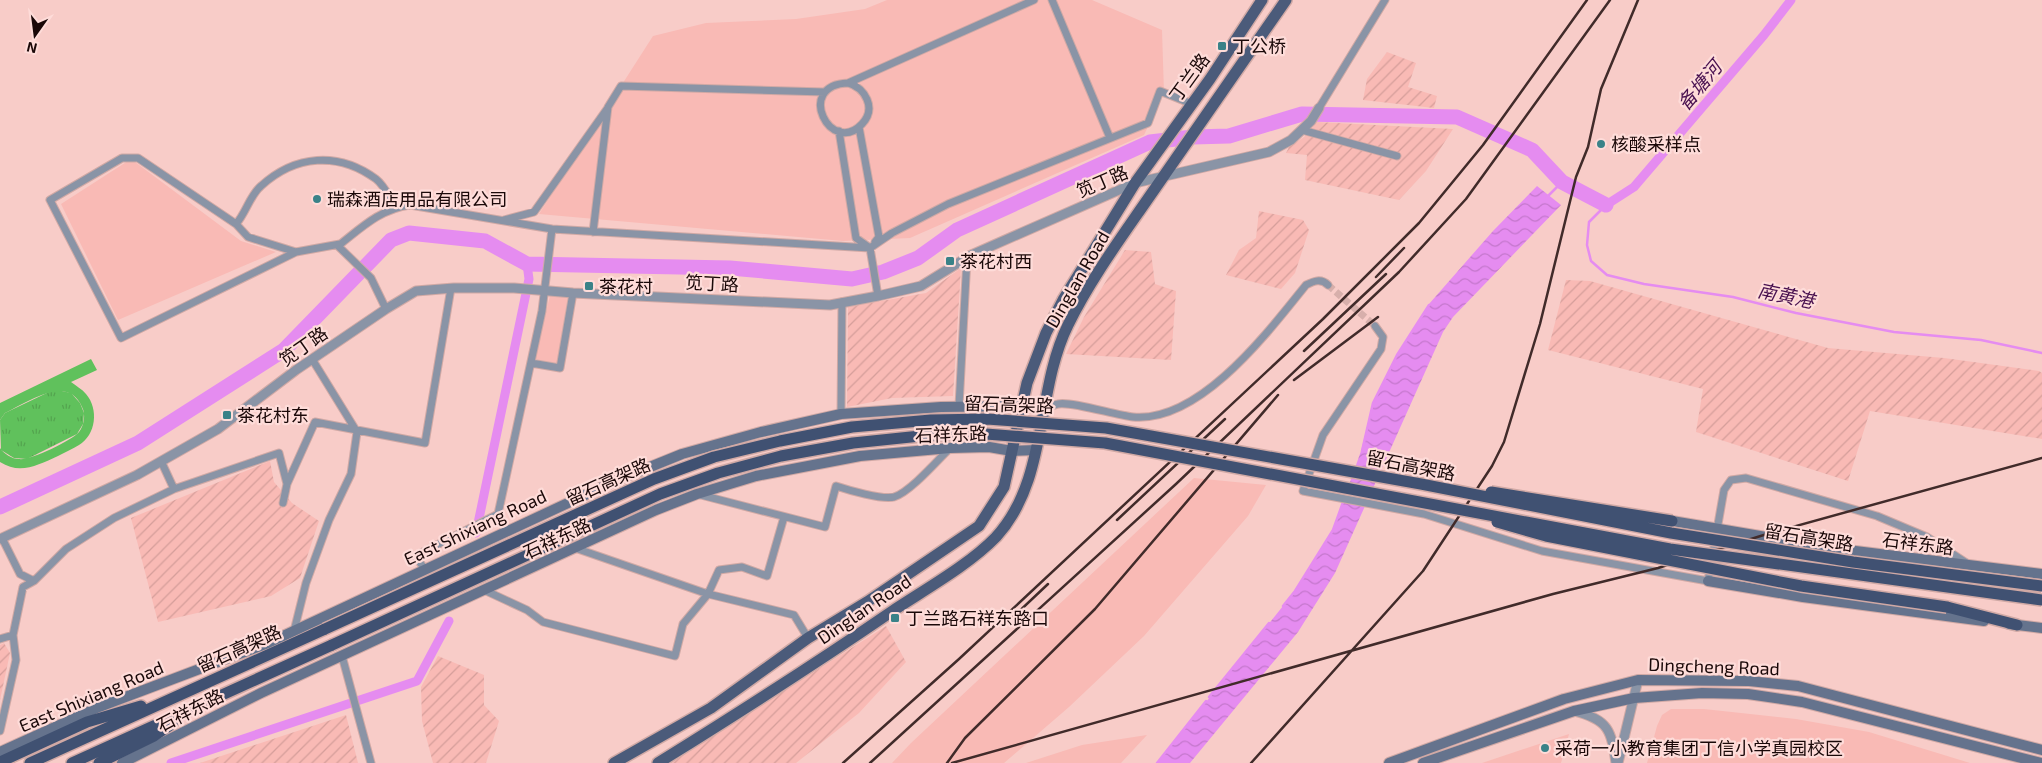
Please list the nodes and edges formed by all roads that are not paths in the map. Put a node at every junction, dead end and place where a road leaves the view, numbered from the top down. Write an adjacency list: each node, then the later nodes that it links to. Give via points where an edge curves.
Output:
1 (1034, 0): 6 (street)
2 (1052, 0): 15 (street)
3 (1286, 0): 17 (main road, Dinglan Road)
4 (1385, 0): 10 (street, 笕丁路)
5 (1257, 1): 8 (main road, 丁兰路)
6 (848, 83): 7 (street, via 839,83); 12 (street, via 862,90 869,105 868,114)
7 (825, 92): 9 (street, via 621,86); 14 (street, via 821,115 825,123)
8 (1192, 104): 11 (main road, 丁兰路); 15 (street, via 1160,91 1148,123)
9 (608, 107): 20 (street, via 534,212); 23 (street)
10 (1319, 108): 13 (street, 笕丁路)
11 (1176, 124): 18 (main road, Dinglan Road)
12 (859, 127): 14 (street); 25 (street, via 879,237)
13 (1302, 130): 16 (street); 17 (street, 笕丁路, via 1269,152)
14 (839, 131): 25 (street, via 856,238)
15 (1110, 138): 25 (street, via 948,204)
16 (1397, 156)
17 (1164, 176): 18 (street, 笕丁路); 40 (main road, Dinglan Road, via 1074,313 1055,358)
18 (1135, 183): 27 (street, 笕丁路); 39 (main road, Dinglan Road, via 1062,300)
19 (396, 207): 20 (street, via 410,205); 21 (street, via 377,180 348,163 311,159 285,167 259,187); 24 (street, via 376,216)
20 (502, 220): 22 (street)
21 (236, 224): 26 (street, via 248,237); 26 (street, via 138,158 122,158 50,200 122,338)
22 (552, 229): 23 (street); 30 (street)
23 (593, 232): 25 (street)
24 (341, 244): 26 (street); 34 (street, via 338,246 371,278)
25 (870, 248): 31 (street)
26 (296, 252)
27 (967, 258): 31 (street, 笕丁路, via 921,286); 38 (street)
28 (1328, 285): 40 (street, via 1314,280 1306,285 1228,373 1174,411 1133,417 1060,403)
29 (451, 288): 30 (street, 笕丁路); 34 (street, 笕丁路, via 416,291); 42 (street, via 426,443)
30 (546, 290): 32 (street, 笕丁路); 37 (street)
31 (878, 291): 33 (street, 笕丁路)
32 (573, 293): 33 (street, 笕丁路); 37 (street, via 560,368)
33 (842, 302): 41 (street)
34 (386, 308): 36 (street, 笕丁路)
35 (1375, 326): 62 (street, via 1383,337 1381,349 1322,435 1303,491 1440,518 1542,551)
36 (312, 359): 42 (street); 46 (street, 笕丁路, via 218,429)
37 (531, 363): 59 (street, via 498,514 415,556)
38 (959, 406): 39 (main road, East Shixiang Road); 41 (main road, East Shixiang Road)
39 (1020, 406): 40 (main road, East Shixiang Road); 45 (main road, Dinglan Road)
40 (1043, 409): 44 (main road, Dinglan Road)
41 (841, 414): 59 (main road, East Shixiang Road, via 682,454)
42 (357, 432): 47 (street, via 315,422); 69 (street, via 351,474 329,520 306,583)
43 (950, 448): 45 (main road, 石祥东路, via 989,447); 50 (main road, 石祥东路, via 860,456 816,464 756,476); 53 (street, via 914,483 893,497 836,486 825,528)
44 (1036, 450): 45 (main road, 石祥东路); 89 (main road, Dinglan Road, via 1017,507 996,536 923,591)
45 (1012, 451): 71 (main road, Dinglan Road, via 1004,487 979,526)
46 (161, 461): 49 (street); 56 (street, 笕丁路)
47 (287, 484): 49 (street, via 279,453); 52 (street)
48 (1421, 484): 54 (highway, bridge, via 1507,493); 63 (highway, 留石高架路, bridge, via 1671,533 1854,562); 75 (highway, 留石高架路, bridge, via 1106,428 1048,422 940,420 852,427 780,440 714,457 654,479)
49 (174, 489): 61 (street, via 114,518 66,549)
50 (697, 494): 53 (street); 57 (main road, 石祥东路)
51 (1418, 500): 66 (highway, 留石高架路, bridge, via 1670,549); 67 (highway, bridge, via 1546,536 1810,587 1947,607); 77 (highway, 留石高架路, bridge, via 1068,439 986,434 930,435 853,443 781,456 660,494)
52 (283, 504)
53 (784, 517): 65 (street, via 767,576 742,567 719,570)
54 (1672, 521): 55 (main road, 石祥东路)
55 (1718, 528): 58 (main road, 石祥东路, via 1831,548); 58 (street, via 1724,490 1731,480 1746,478 1877,516 1927,537); 62 (street)
56 (1, 539): 61 (street, via 20,574)
57 (575, 548): 64 (main road, 石祥东路); 65 (street)
58 (1971, 566): 60 (main road, 石祥东路)
59 (424, 568): 69 (main road, East Shixiang Road)
60 (2042, 574)
61 (34, 580): 70 (street, via 23,588)
62 (1708, 581): 67 (main road, via 1802,597)
63 (2042, 586)
64 (484, 590): 65 (street, via 544,622 675,656 683,624); 73 (main road, 石祥东路)
65 (708, 594): 71 (street, via 794,615)
66 (2042, 600)
67 (2017, 625): 68 (main road)
68 (2042, 628)
69 (294, 631): 81 (main road, East Shixiang Road, via 99,707)
70 (13, 635): 72 (street); 79 (street, via 16,660)
71 (808, 638): 88 (main road, Dinglan Road, via 711,708)
72 (0, 639)
73 (342, 656): 86 (main road, 石祥东路); 87 (street)
74 (1638, 680): 76 (street); 80 (main road, Dingcheng Road, via 1798,686); 90 (main road, Dingcheng Road, via 1564,699)
75 (181, 693): 82 (highway, via 87,722); 83 (highway, 留石高架路)
76 (1634, 698): 78 (main road, Dingcheng Road); 92 (street); 93 (main road, Dingcheng Road, via 1702,693 1748,694 1802,702)
77 (196, 708): 84 (highway, 留石高架路); 85 (highway, via 154,736)
78 (1574, 711): 91 (main road, Dingcheng Road); 92 (street, via 1596,717 1609,732)
79 (0, 731)
80 (2042, 750)
81 (0, 752)
82 (0, 762)
83 (30, 763)
84 (72, 763)
85 (99, 763)
86 (122, 763)
87 (371, 763)
88 (614, 763)
89 (658, 763)
90 (1389, 763)
91 (1423, 763)
92 (1617, 763)
93 (2041, 763)

